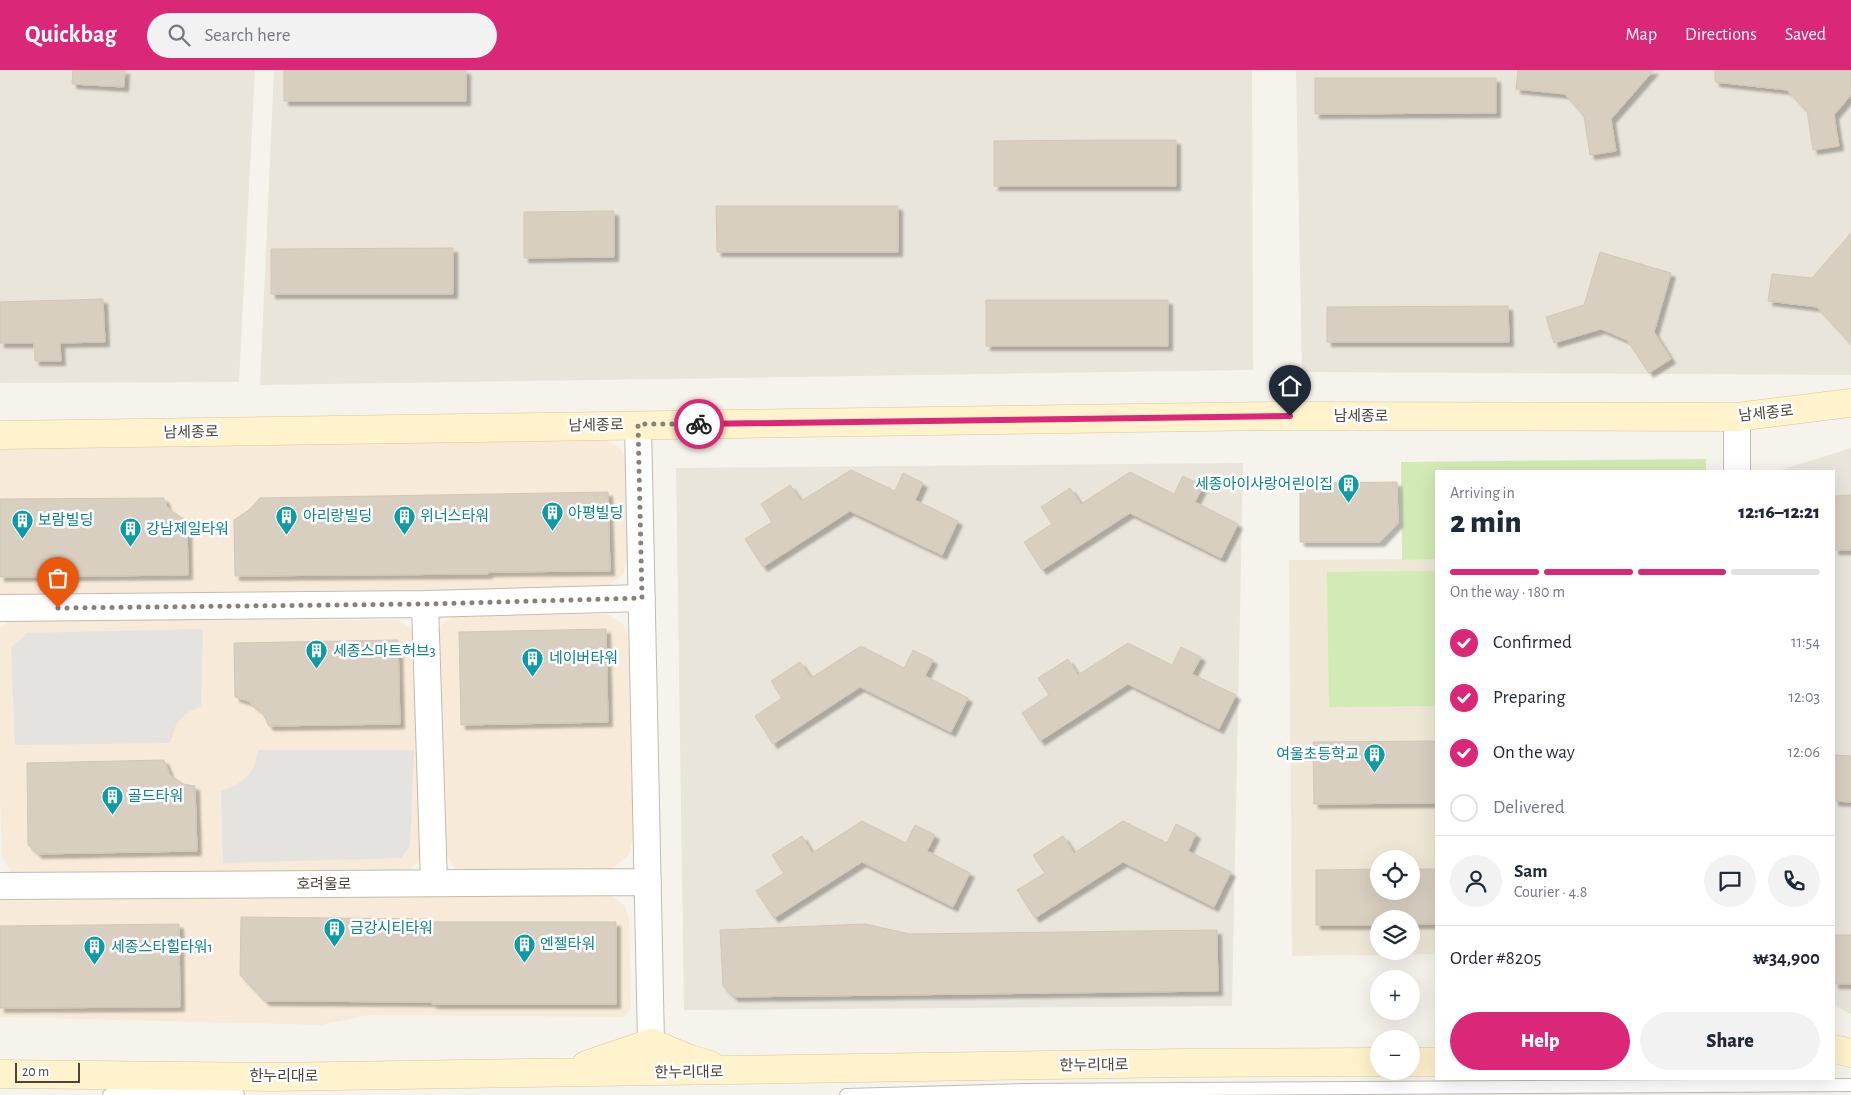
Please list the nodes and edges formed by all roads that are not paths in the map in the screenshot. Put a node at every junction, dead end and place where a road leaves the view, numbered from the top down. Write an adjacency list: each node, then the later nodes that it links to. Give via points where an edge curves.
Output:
1 (1851, 404): 2 (street, 남세종로)
2 (1737, 417): 3 (street, 남세종로, via 1271,416); 5 (street)
3 (638, 424): 4 (street, 남세종로); 6 (street)
4 (0, 435)
5 (1737, 470)
6 (642, 598): 7 (street); 9 (street)
7 (425, 604): 8 (street); 10 (street)
8 (0, 608)
9 (648, 882): 10 (street, 호려울로); 12 (street)
10 (434, 883): 11 (street, 호려울로)
11 (0, 886)
12 (651, 1043): 20 (street); 22 (street)
13 (1835, 1049): 14 (street)
14 (1851, 1053)
15 (1835, 1060): 16 (street)
16 (1851, 1060)
17 (1370, 1062): 20 (street, 한누리대로)
18 (1420, 1062): 19 (street)
19 (1435, 1062)
20 (731, 1071): 22 (street, 한누리대로)
21 (0, 1074): 22 (street, 한누리대로, via 272,1077)
22 (561, 1074)
23 (1851, 1085): 26 (lane, via 1026,1090)
24 (109, 1095): 25 (lane, via 184,1091)
25 (238, 1095)
26 (846, 1095)

